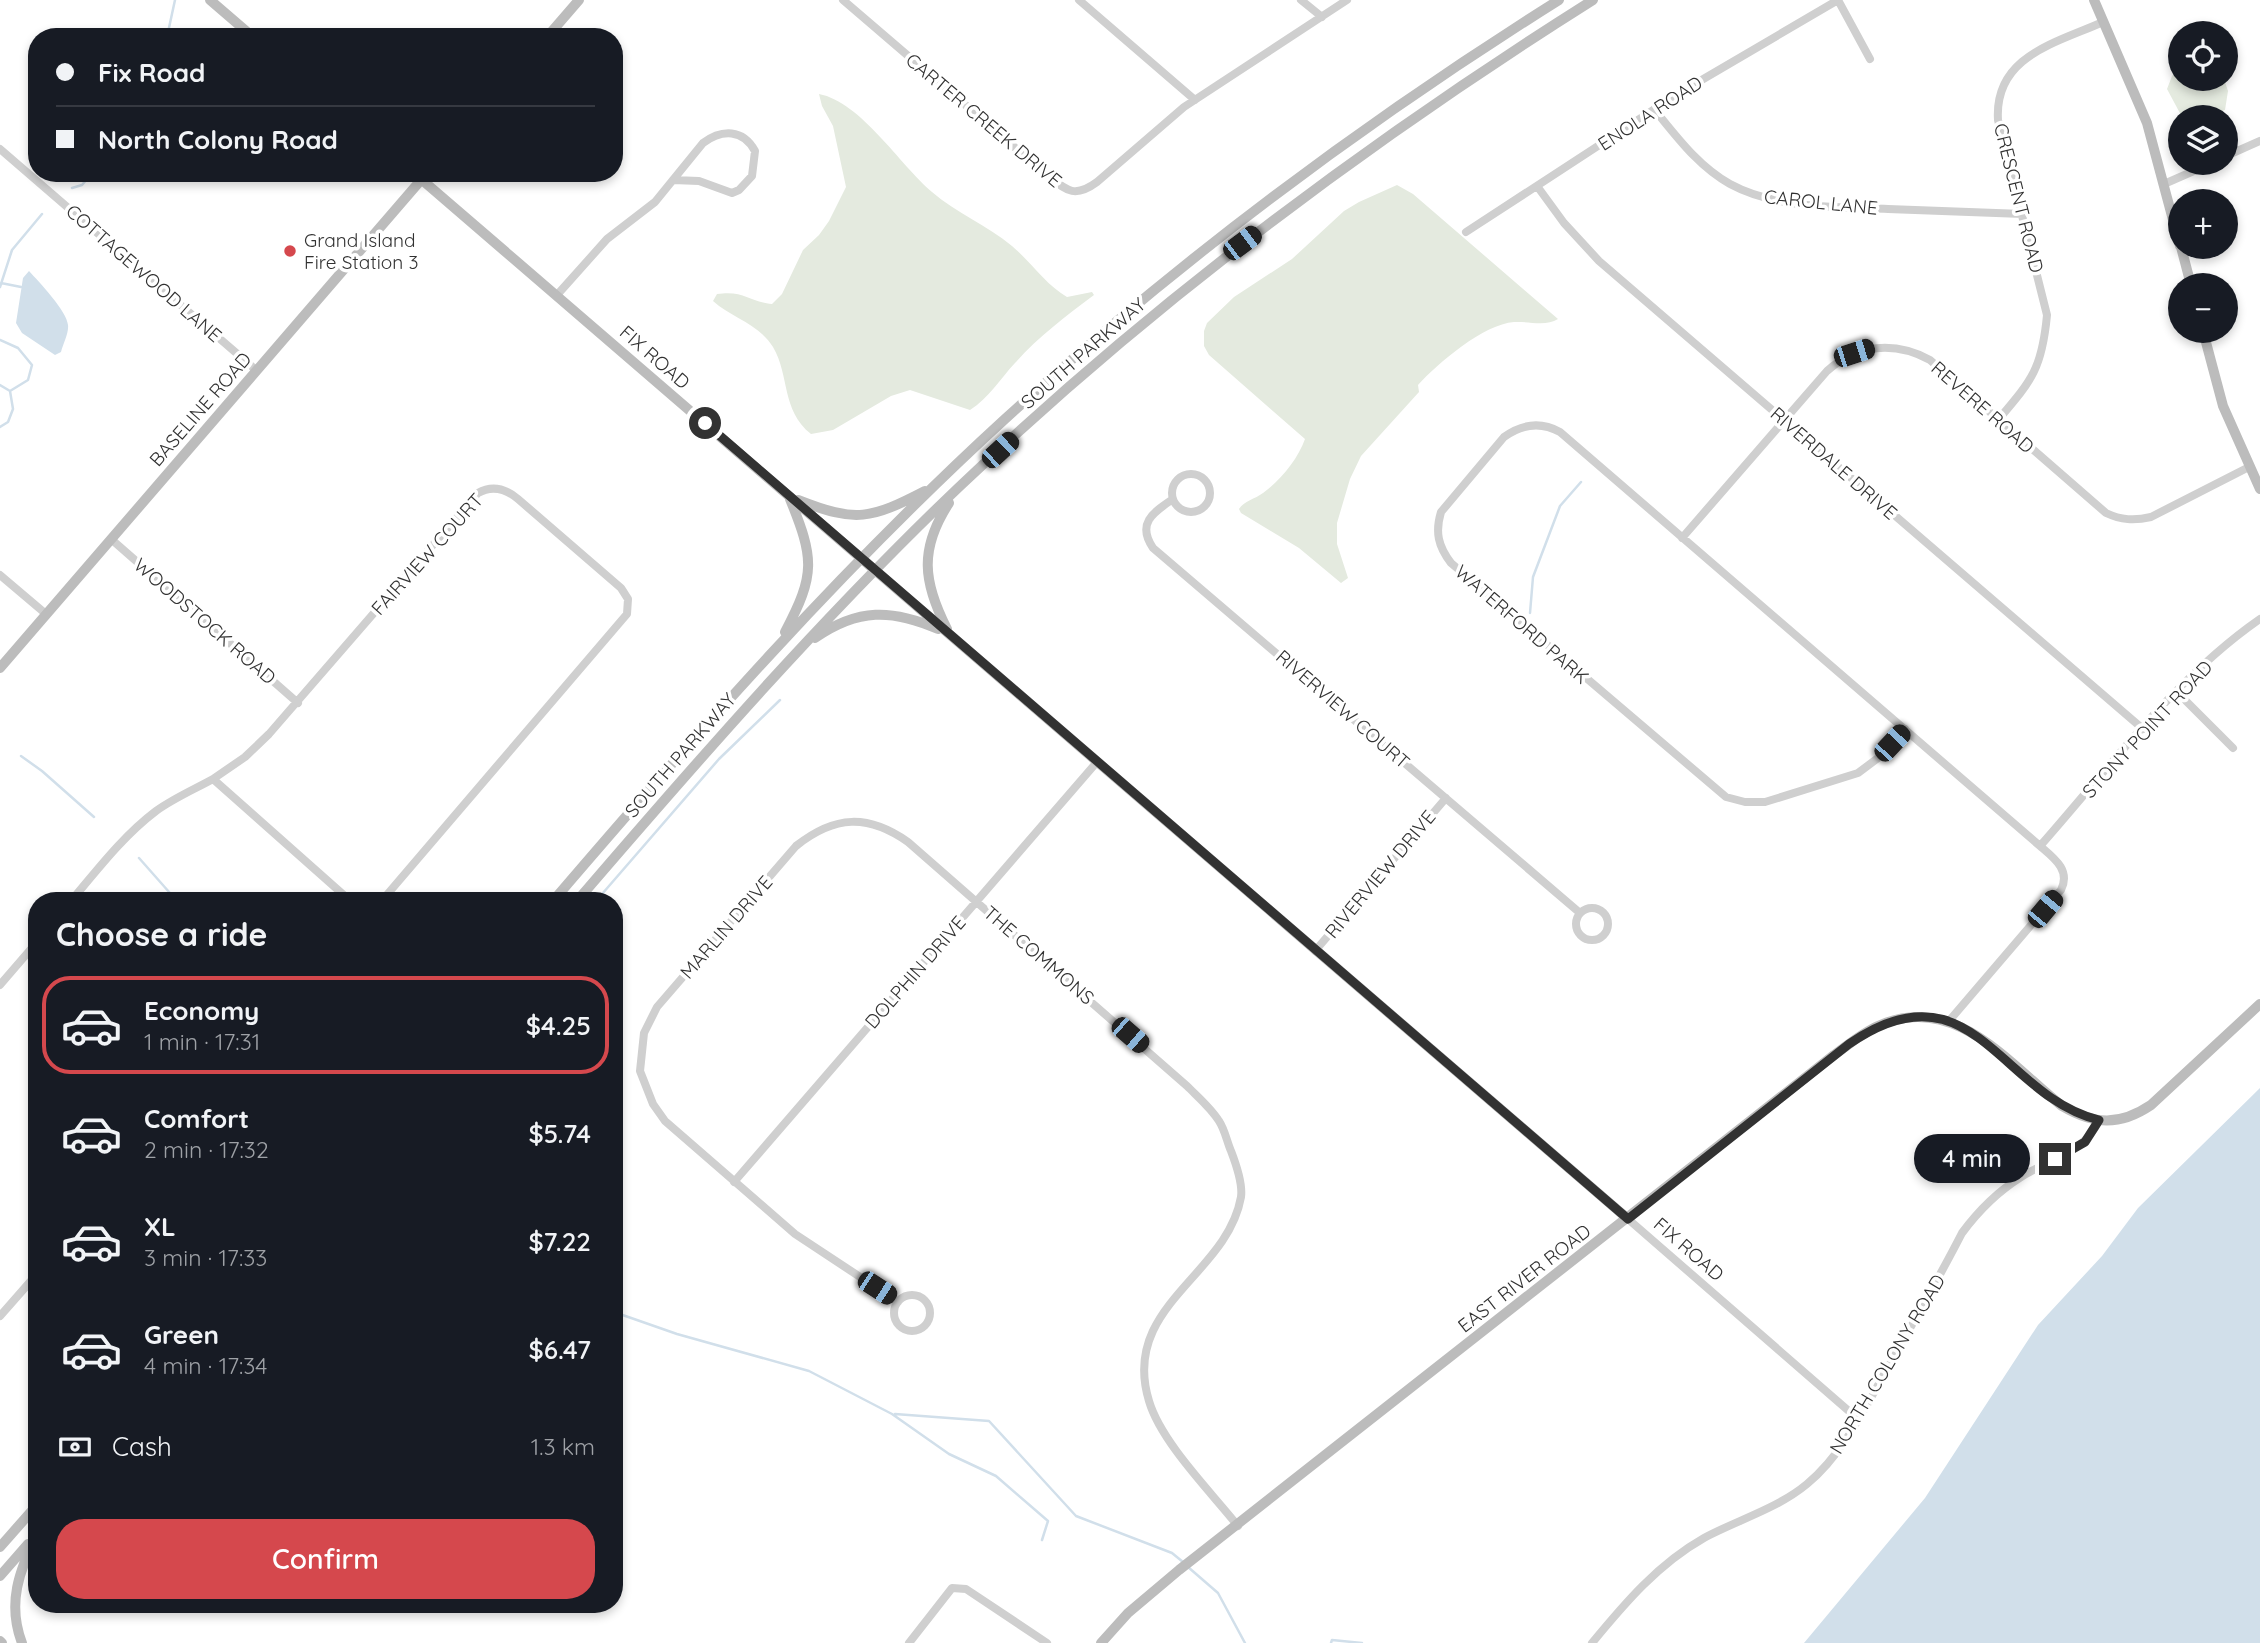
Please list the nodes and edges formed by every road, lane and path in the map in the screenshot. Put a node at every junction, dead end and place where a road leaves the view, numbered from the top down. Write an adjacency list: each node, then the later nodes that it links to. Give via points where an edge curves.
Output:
1 (210, 0): 13 (main road)
2 (579, 0): 14 (main road)
3 (844, 0): 16 (street, CARTER CREEK DRIVE, via 1068,190 1079,192 1091,186)
4 (1079, 0): 16 (street)
5 (1301, 0): 11 (street)
6 (1347, 0): 11 (street)
7 (1559, 0): 38 (main road, SOUTH PARKWAY, via 1407,101 1220,237 1058,372)
8 (1593, 0): 39 (main road, SOUTH PARKWAY, via 1424,110 1255,233 1040,413)
9 (1838, 0): 15 (street); 17 (street, ENOLA ROAD)
10 (2094, 0): 12 (main road)
11 (1322, 17): 16 (street)
12 (2103, 22): 27 (main road, via 2141,108); 30 (street, CRESCENT ROAD, via 2019,62 2000,91 1998,120)
13 (243, 28)
14 (555, 28)
15 (1870, 59)
16 (1195, 100)
17 (1654, 109): 28 (street, ENOLA ROAD); 30 (street, CAROL LANE, via 1692,155 1752,194 1829,206)
18 (2260, 141): 20 (street)
19 (0, 149): 21 (street, COTTAGEWOOD LANE)
20 (2238, 151)
21 (28, 173)
22 (2185, 175): 27 (street)
23 (673, 180): 23 (street, via 699,181 732,193 752,176 755,151 732,132 712,136); 32 (street, via 655,202 607,239)
24 (38, 182): 34 (street, COTTAGEWOOD LANE)
25 (415, 182): 34 (main road, BASELINE ROAD)
26 (429, 182): 32 (main road, FIX ROAD)
27 (2164, 184): 29 (main road)
28 (1537, 186): 31 (street, ENOLA ROAD); 36 (street, RIVERDALE DRIVE, via 1600,261)
29 (2168, 199)
30 (2023, 214): 35 (street, CRESCENT ROAD, via 2047,315 2044,342 2030,382)
31 (1466, 232)
32 (557, 295): 41 (main road, FIX ROAD)
33 (2206, 343): 37 (main road, via 2223,406)
34 (256, 370): 44 (main road, BASELINE ROAD)
35 (1998, 419): 36 (street, REVERE ROAD, via 1930,360 1898,347 1882,347 1837,362); 37 (street, REVERE ROAD, via 2116,517 2151,517)
36 (1785, 420): 43 (street, REVERE ROAD); 57 (street, RIVERDALE DRIVE)
37 (2249, 467): 40 (main road)
38 (936, 486): 41 (main road, via 890,509 860,515 823,509); 45 (main road, SOUTH PARKWAY)
39 (960, 487): 46 (main road, SOUTH PARKWAY); 50 (main road, via 934,531 928,559 931,593)
40 (2260, 489)
41 (789, 496): 45 (main road, FIX ROAD); 51 (main road, via 807,545 810,571 806,590)
42 (1174, 499): 42 (street, RIVERVIEW COURT, via 1185,510 1197,510 1208,501 1208,484 1196,475 1184,475 1174,484); 61 (street, RIVERVIEW COURT, via 1150,518 1147,535 1153,548)
43 (1682, 537): 56 (street, WATERFORD PARK); 56 (street, WATERFORD PARK, via 1559,432 1532,424 1504,437 1445,504 1437,534 1451,563 1726,797 1765,802 1858,773)
44 (111, 539): 48 (main road, BASELINE ROAD); 55 (street, WOODSTOCK ROAD)
45 (861, 559): 46 (main road, FIX ROAD); 51 (main road, SOUTH PARKWAY)
46 (875, 570): 50 (main road, FIX ROAD); 52 (main road, SOUTH PARKWAY)
47 (0, 575): 48 (street)
48 (46, 614): 53 (main road, BASELINE ROAD)
49 (2260, 620): 54 (street, STONY POINT ROAD, via 2225,645)
50 (950, 634): 52 (main road, via 899,615 872,614 830,628); 59 (main road, FIX ROAD)
51 (779, 644): 66 (main road, SOUTH PARKWAY)
52 (789, 659): 67 (main road, SOUTH PARKWAY)
53 (0, 668)
54 (2177, 692): 57 (street, STONY POINT ROAD); 58 (street)
55 (299, 703): 60 (street, FAIRVIEW COURT, via 245,757); 65 (street, FAIRVIEW COURT, via 482,490 503,490 519,499 628,599 623,621)
56 (1905, 729): 62 (street, WATERFORD PARK)
57 (2143, 729): 62 (street, STONY POINT ROAD)
58 (2234, 748)
59 (1097, 762): 68 (street, DOLPHIN DRIVE); 70 (main road, FIX ROAD)
60 (213, 779): 63 (street, FAIRVIEW COURT, via 159,808 126,836); 64 (street)
61 (1446, 798): 69 (street, RIVERVIEW COURT); 70 (street, RIVERVIEW DRIVE)
62 (2040, 846): 74 (street, WATERFORD PARK, via 2063,869 2061,890)
63 (79, 892)
64 (340, 892)
65 (389, 892)
66 (561, 892)
67 (585, 892)
68 (977, 901): 76 (street, DOLPHIN DRIVE); 76 (street, MARLIN DRIVE, via 893,832 862,822 832,824 796,846 689,969 649,1019 640,1071 665,1121); 83 (street, THE COMMONS, via 1187,1086 1220,1121 1236,1163 1241,1195 1232,1225 1157,1322 1146,1351 1145,1371 1148,1400 1163,1433)
69 (1580, 913): 69 (street, RIVERVIEW COURT, via 1576,928 1583,937 1595,940 1604,935 1608,920 1601,911 1589,908)
70 (1315, 951): 77 (main road, FIX ROAD)
71 (28, 952): 72 (street)
72 (0, 985)
73 (2260, 1004): 75 (main road, EAST RIVER ROAD, via 2151,1105 2121,1121)
74 (1949, 1021): 75 (main road, EAST RIVER ROAD, via 1988,1044 2062,1106); 77 (main road, EAST RIVER ROAD, via 1901,1018 1864,1034)
75 (2099, 1120): 81 (street, NORTH COLONY ROAD, via 2085,1142 2022,1176 1974,1216)
76 (734, 1182): 79 (street, MARLIN DRIVE, via 795,1234)
77 (1628, 1219): 81 (street, FIX ROAD); 83 (main road, EAST RIVER ROAD)
78 (28, 1284): 80 (street)
79 (898, 1302): 79 (street, via 894,1314 898,1325 910,1331 925,1326 929,1310 921,1298 908,1295)
80 (0, 1316)
81 (1858, 1419): 94 (street, NORTH COLONY ROAD, via 1833,1457 1806,1485 1682,1551 1637,1590)
82 (28, 1515): 84 (main road)
83 (1238, 1526): 93 (main road, EAST RIVER ROAD, via 1119,1621)
84 (18, 1527): 85 (main road); 87 (main road)
85 (0, 1540)
86 (28, 1545): 89 (main road)
87 (0, 1547)
88 (28, 1552): 90 (main road, via 14,1609)
89 (0, 1576)
90 (22, 1643)
91 (909, 1643): 92 (street, via 956,1587 966,1589)
92 (1047, 1643)
93 (1101, 1643)
94 (1592, 1643)

